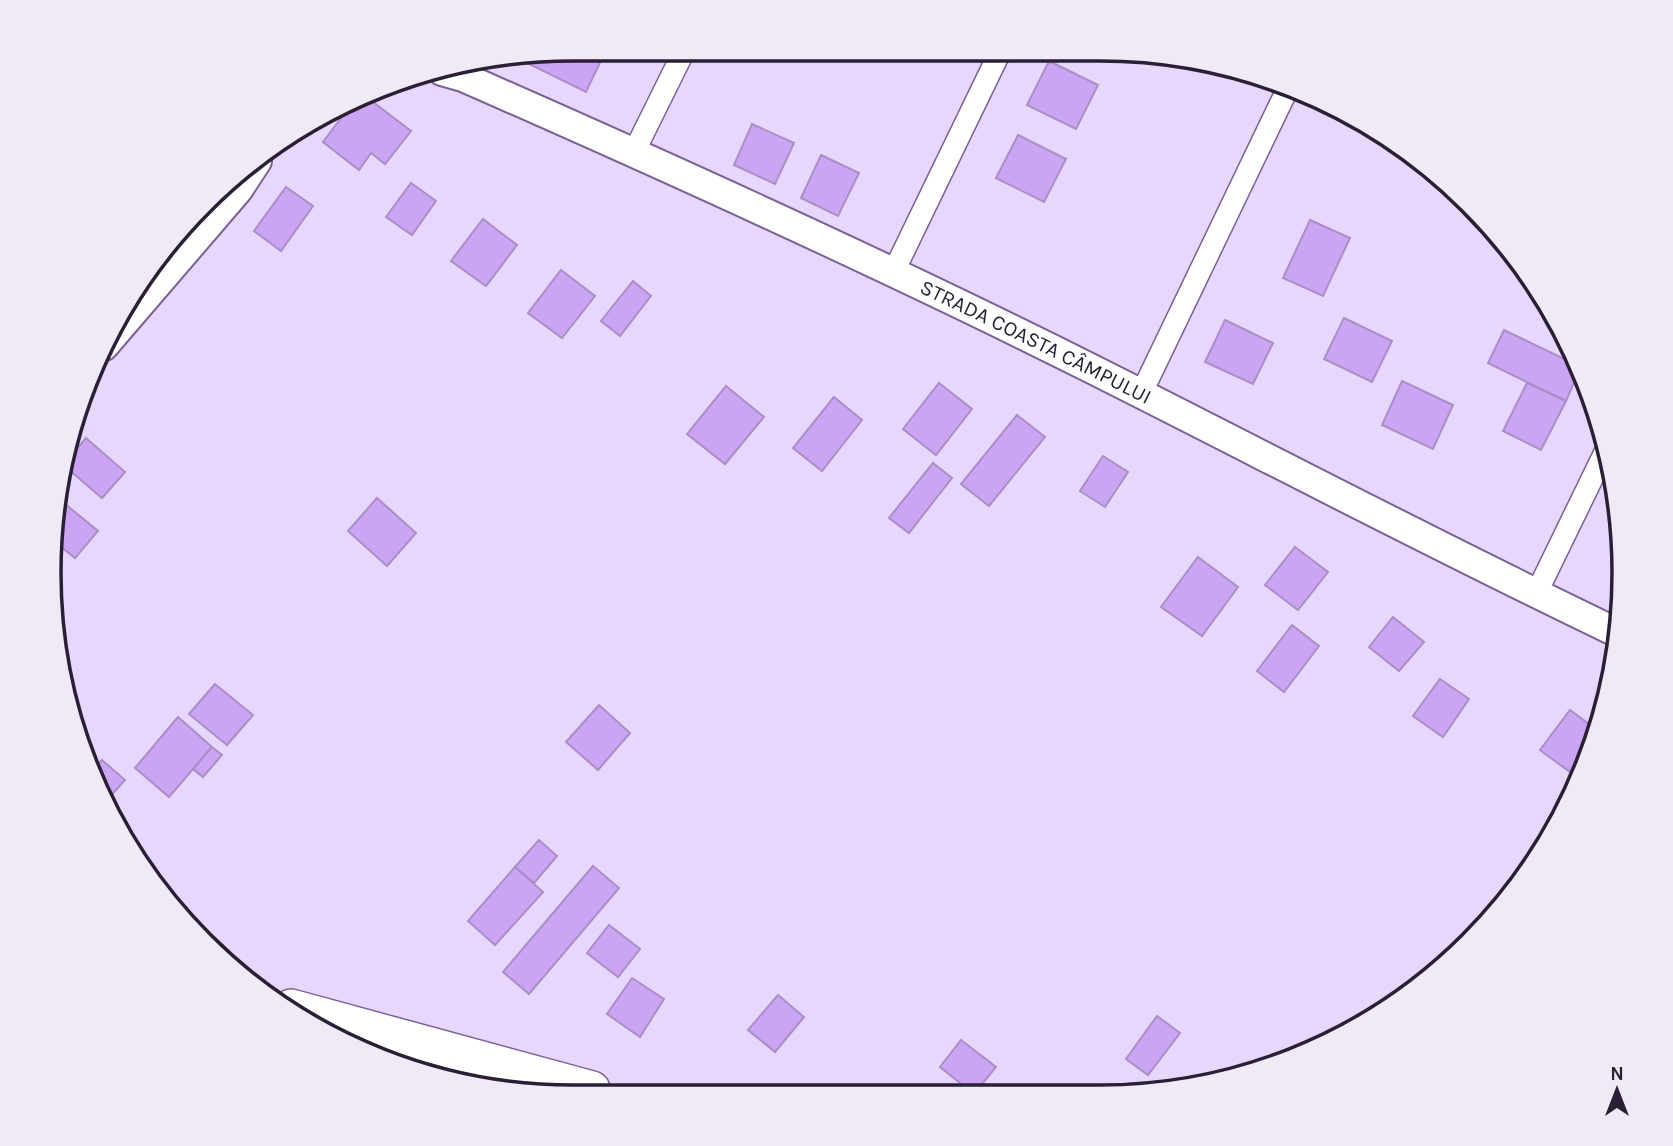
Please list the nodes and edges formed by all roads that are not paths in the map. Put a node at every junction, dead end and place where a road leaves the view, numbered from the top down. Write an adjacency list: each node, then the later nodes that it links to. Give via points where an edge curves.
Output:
1 (679, 61): 5 (street)
2 (996, 61): 7 (street)
3 (456, 75): 5 (street, STRADA COASTA CÂMPULUI)
4 (1284, 96): 9 (street)
5 (634, 152): 7 (street, STRADA COASTA CÂMPULUI)
6 (243, 182): 8 (street)
7 (893, 273): 9 (street, STRADA COASTA CÂMPULUI)
8 (133, 313)
9 (1141, 394): 11 (street, STRADA COASTA CÂMPULUI)
10 (1600, 463): 11 (street)
11 (1536, 594): 12 (street, STRADA COASTA CÂMPULUI)
12 (1608, 629)
13 (311, 1013): 14 (main road)
14 (577, 1085)

